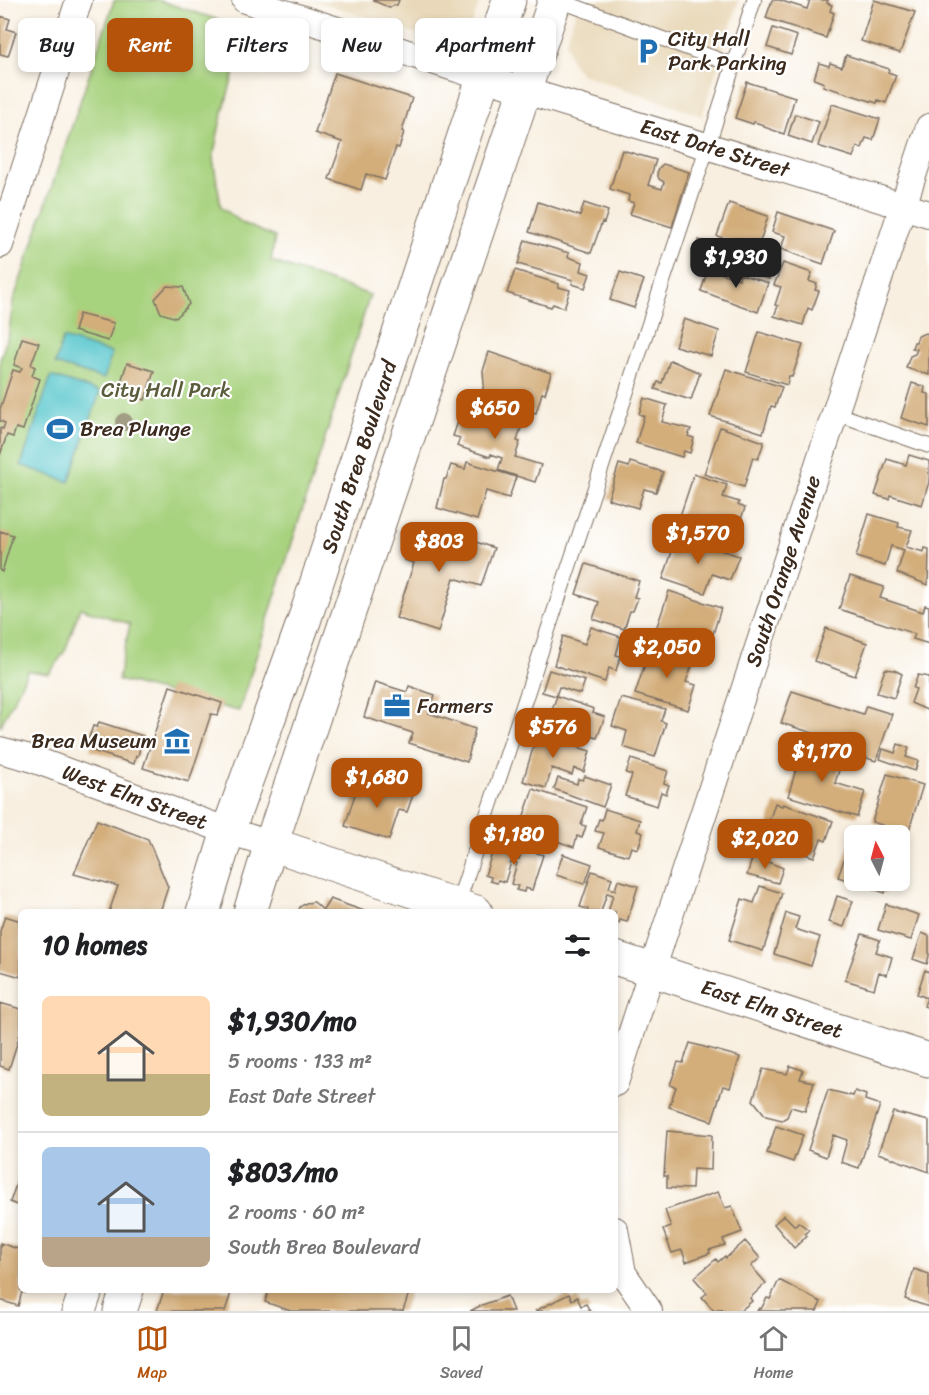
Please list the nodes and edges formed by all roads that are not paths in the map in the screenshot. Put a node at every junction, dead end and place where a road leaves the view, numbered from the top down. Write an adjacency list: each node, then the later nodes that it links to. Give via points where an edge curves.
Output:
1 (80, 0): 13 (street)
2 (245, 0): 6 (street, East Date Street)
3 (509, 0): 8 (main road, South Brea Boulevard)
4 (557, 0): 7 (lane); 8 (main road, South Brea Boulevard)
5 (754, 0): 7 (lane)
6 (297, 8): 8 (street, East Date Street)
7 (733, 65): 10 (lane)
8 (503, 84): 10 (street, East Date Street); 17 (main road, South Brea Boulevard); 18 (main road, South Brea Boulevard)
9 (929, 127): 11 (street, South Orange Avenue)
10 (708, 145): 11 (street, East Date Street); 21 (lane)
11 (903, 205): 12 (street, East Date Street); 14 (street, South Orange Avenue)
12 (929, 214)
13 (0, 245)
14 (835, 413): 15 (lane); 23 (street, South Orange Avenue)
15 (929, 446)
16 (0, 750): 17 (street, West Elm Street)
17 (228, 831): 18 (street, West Elm Street); 19 (main road, South Brea Boulevard)
18 (271, 844): 20 (main road, South Brea Boulevard); 21 (main road)
19 (204, 909)
20 (251, 909)
21 (467, 909)
22 (618, 959): 23 (main road, East Elm Street)
23 (651, 969): 24 (main road, East Elm Street); 25 (street, South Orange Avenue)
24 (929, 1060)
25 (618, 1074)
26 (618, 1246): 31 (street, via 623,1273)
27 (85, 1293): 29 (main road)
28 (126, 1293): 30 (main road)
29 (79, 1311)
30 (120, 1311)
31 (649, 1311)

